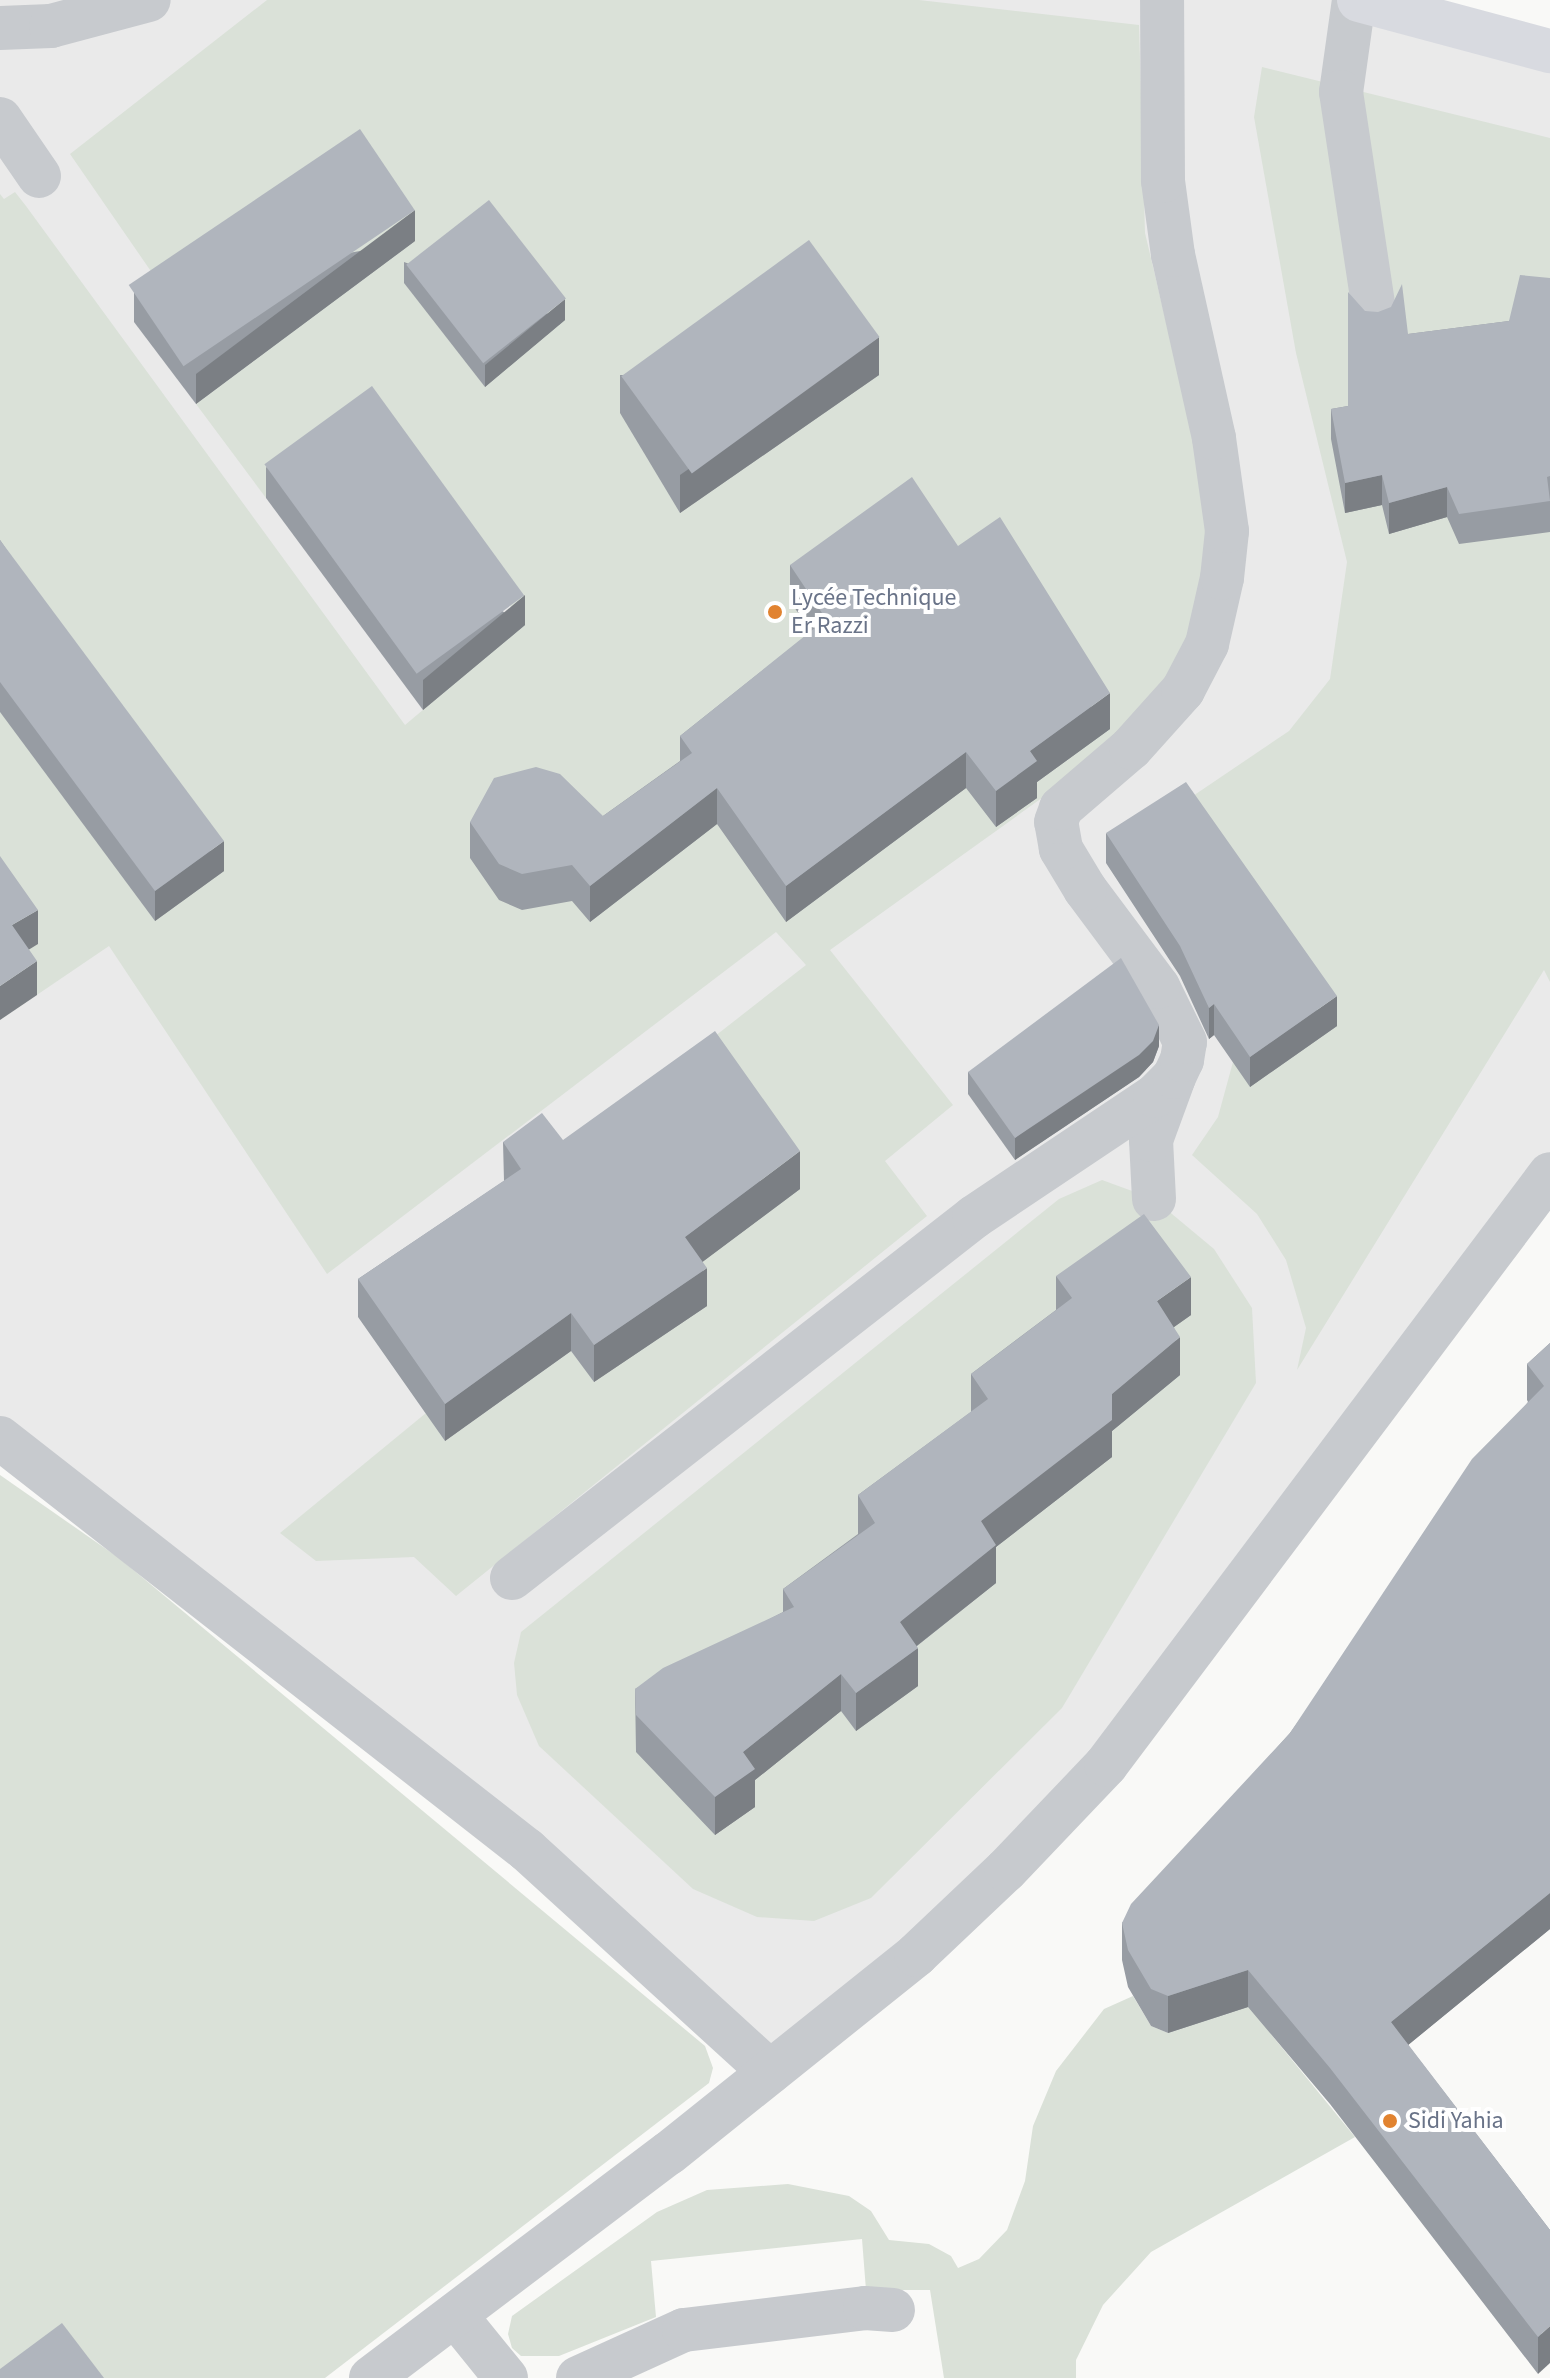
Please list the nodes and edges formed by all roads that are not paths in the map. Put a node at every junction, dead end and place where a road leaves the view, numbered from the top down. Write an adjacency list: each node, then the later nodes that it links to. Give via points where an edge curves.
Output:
1 (149, 0): 4 (street, via 51,26)
2 (1162, 0): 9 (street, via 1163,181 1173,255 1214,438 1227,531 1222,578 1207,644 1183,690 1131,748 1061,808 1056,822 1061,849 1085,889 1174,1017 1185,1042)
3 (1357, 0): 5 (main road); 8 (street, via 1341,92)
4 (0, 28)
5 (1550, 51)
6 (0, 119): 7 (street)
7 (39, 176)
8 (1375, 318)
9 (1174, 1077): 11 (street, via 1151,1140); 13 (street, via 1155,1096 963,1225)
10 (1550, 1174): 14 (street, via 1106,1765 916,1955)
11 (1154, 1199)
12 (0, 1438): 14 (street, via 527,1850)
13 (512, 1578)
14 (770, 2072): 16 (street)
15 (893, 2310): 19 (street, via 865,2308 684,2330)
16 (455, 2315): 17 (street); 18 (street)
17 (371, 2378)
18 (506, 2378)
19 (578, 2378)

